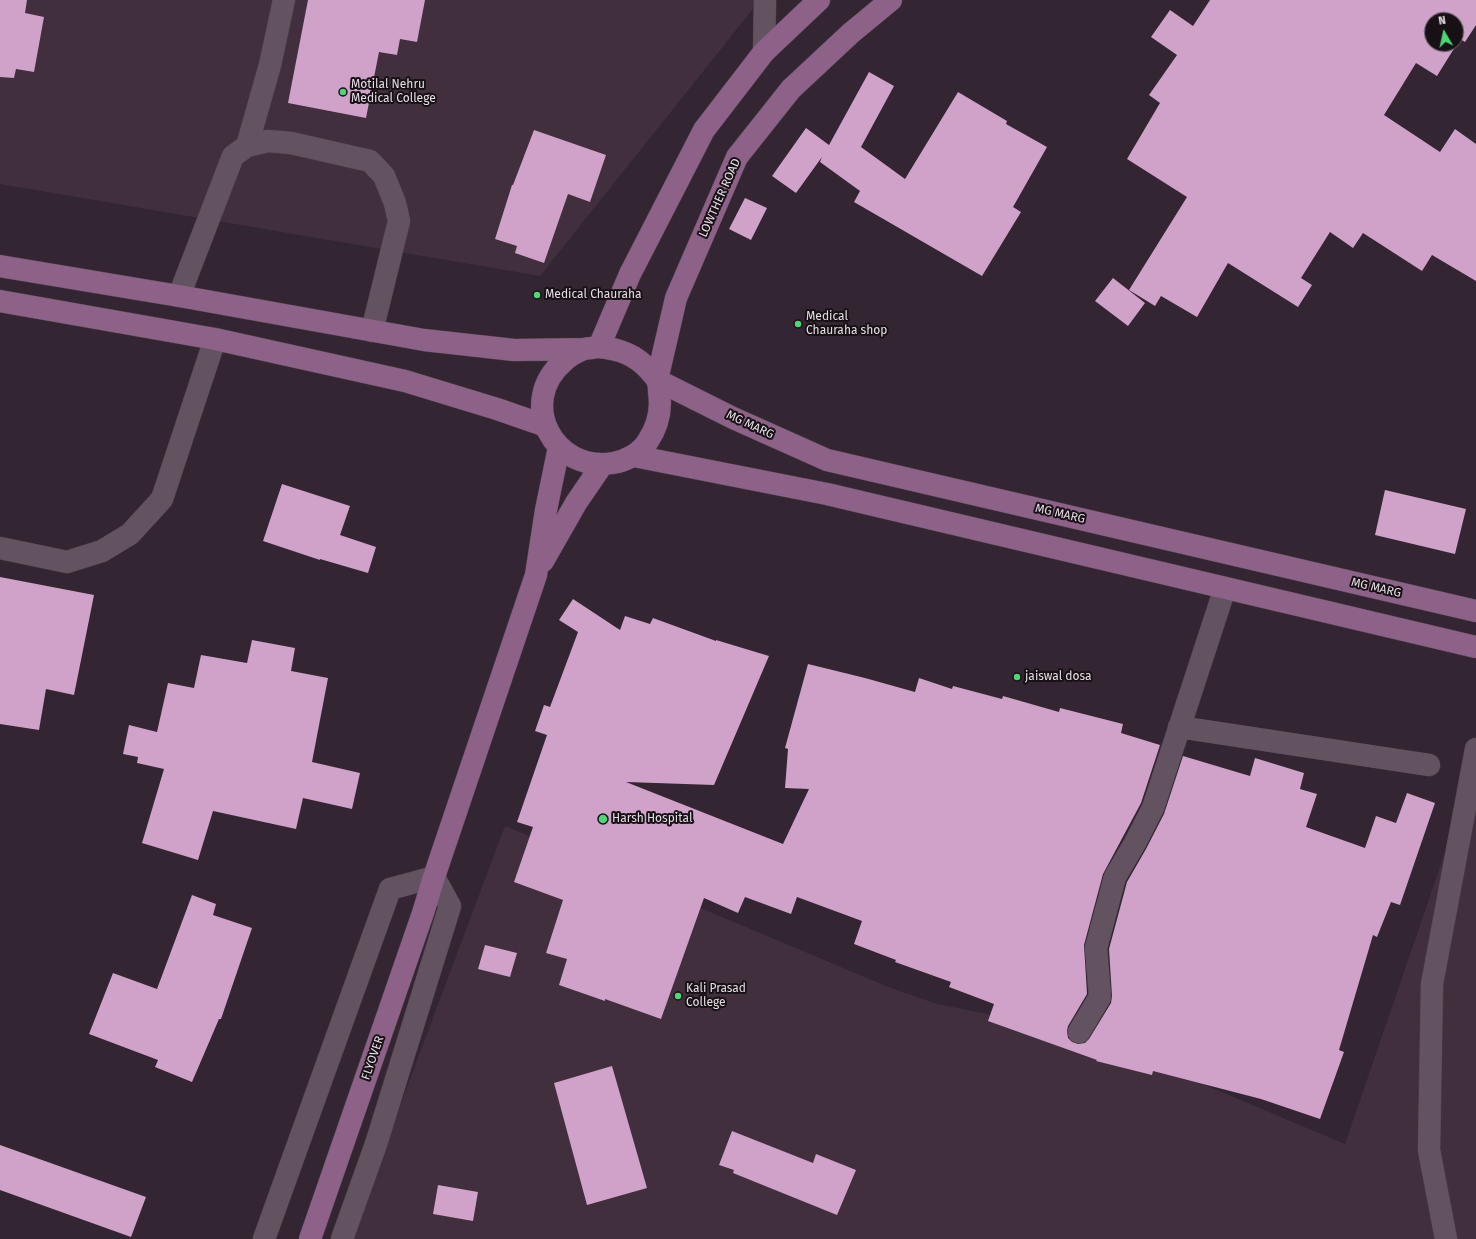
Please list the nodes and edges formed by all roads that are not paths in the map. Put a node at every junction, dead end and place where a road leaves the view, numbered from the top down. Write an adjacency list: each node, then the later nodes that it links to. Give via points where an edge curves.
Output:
1 (284, 0): 6 (street, via 270,65)
2 (765, 0): 5 (street)
3 (819, 0): 5 (main road)
4 (891, 0): 13 (main road, LOWTHER ROAD, via 791,89 737,156 676,298)
5 (764, 52): 12 (main road, via 704,130)
6 (246, 146): 8 (street, via 233,156); 10 (street, via 268,141 291,143 370,162 384,176 399,221)
7 (0, 266): 8 (main road)
8 (179, 296): 10 (main road)
9 (0, 301): 11 (main road)
10 (372, 331): 12 (main road, via 424,340 514,350)
11 (215, 339): 14 (main road, via 405,380); 18 (street, via 162,499 130,534 102,551 68,562)
12 (592, 348): 13 (main road, via 616,349 632,355); 14 (main road, via 570,356 549,380 544,394)
13 (657, 380): 16 (main road, via 660,413 656,429 647,444); 21 (main road, MG MARG, via 733,418 827,460)
14 (546, 426): 15 (main road)
15 (559, 447): 17 (main road, via 586,463); 19 (main road)
16 (634, 456): 17 (main road); 20 (main road, via 827,494)
17 (602, 465): 19 (main road, via 576,503)
18 (0, 548)
19 (536, 575): 26 (main road, FLYOVER)
20 (1225, 588): 22 (main road); 23 (street)
21 (1476, 611)
22 (1476, 647)
23 (1179, 727): 25 (street); 27 (street, via 1153,808 1115,877 1096,948 1100,997)
24 (1476, 749): 31 (street, via 1432,984 1429,1150)
25 (1429, 765)
26 (434, 877): 28 (street, via 390,889); 29 (main road, FLYOVER); 30 (street, via 450,906 376,1144)
27 (1078, 1032)
28 (264, 1239)
29 (310, 1239)
30 (342, 1239)
31 (1446, 1239)

